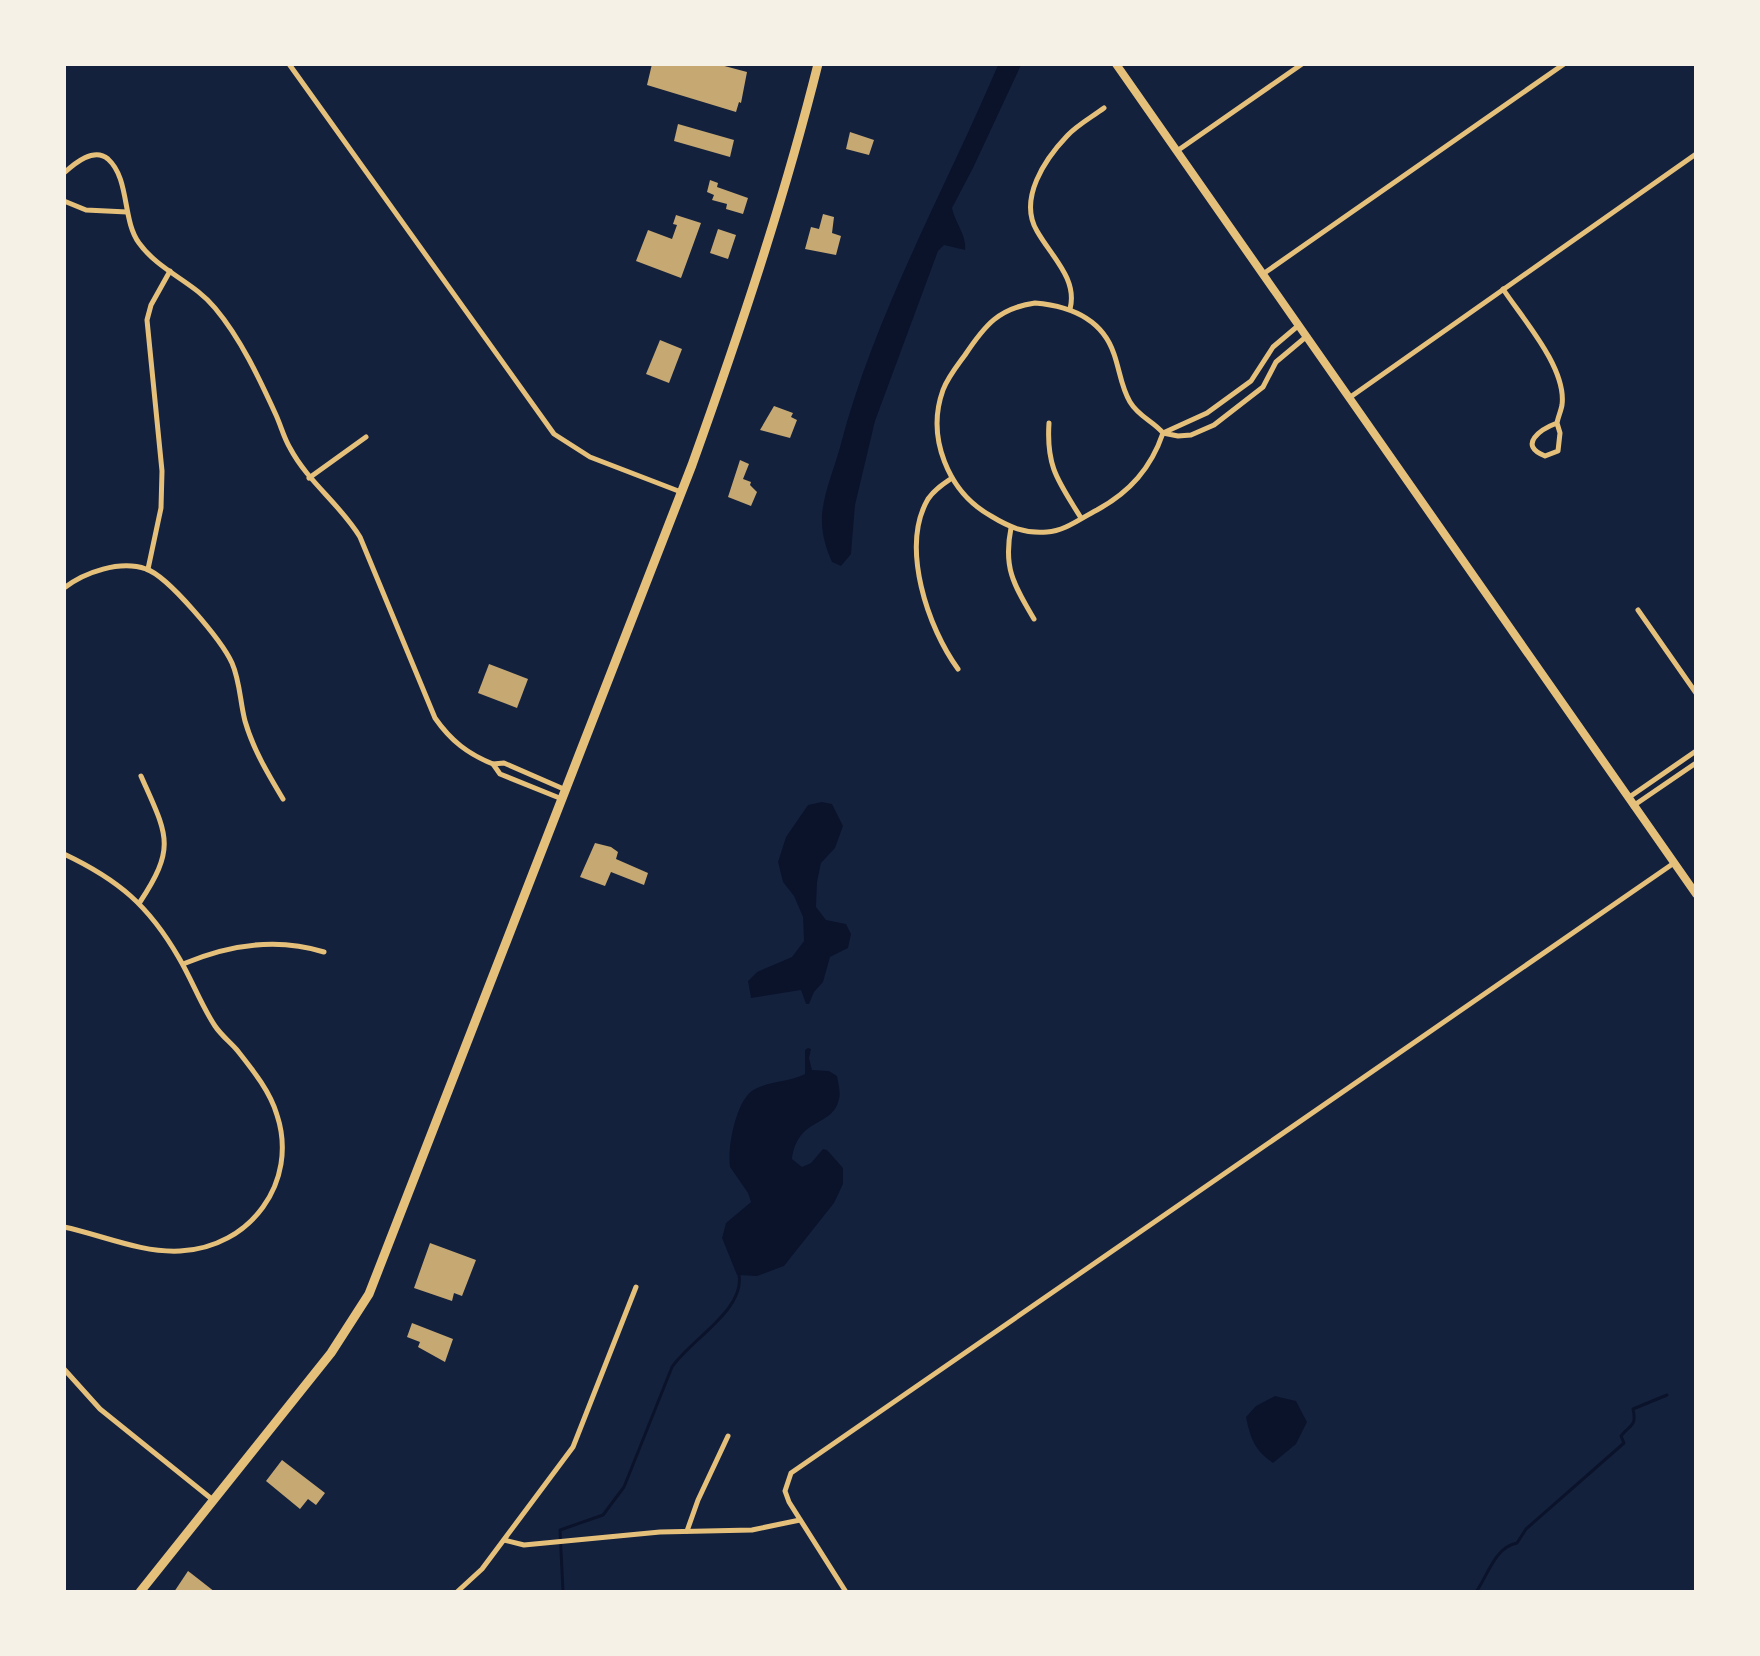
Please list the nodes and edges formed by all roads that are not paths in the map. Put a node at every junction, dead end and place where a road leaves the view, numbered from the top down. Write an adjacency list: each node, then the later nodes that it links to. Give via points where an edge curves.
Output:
1 (289, 64): 29 (street, via 554,434 590,457)
2 (818, 64): 29 (main road, via 797,149 741,329)
3 (1116, 64): 7 (main road)
4 (1302, 64): 7 (street)
5 (1564, 64): 13 (street)
6 (1104, 108): 15 (street, via 1067,135 1043,167 1032,191 1035,228 1072,284)
7 (1177, 151): 13 (main road)
8 (1695, 154): 14 (street)
9 (64, 173): 11 (street, via 90,155 100,154 118,175)
10 (64, 201): 11 (street, via 86,210)
11 (127, 212): 12 (street, via 139,243)
12 (170, 271): 27 (street, via 201,293 230,329 260,381 289,447); 32 (street, via 147,320 162,471 161,508)
13 (1263, 274): 16 (main road)
14 (1503, 289): 20 (street); 23 (street, via 1556,372 1562,404)
15 (1070, 309): 25 (street, via 1100,329 1113,351 1137,414); 28 (street, via 1035,303 1004,311 982,331 952,373 943,390 938,423 940,449)
16 (1299, 325): 17 (main road); 18 (street)
17 (1307, 336): 19 (street); 20 (main road)
18 (1265, 356): 19 (street); 21 (street, via 1251,381)
19 (1276, 362): 24 (street, via 1263,387)
20 (1349, 398): 45 (main road)
21 (1207, 413): 24 (street); 25 (street)
22 (1048, 423): 30 (street, via 1048,458)
23 (1557, 423): 23 (street, via 1533,437 1538,453 1545,456 1558,451)
24 (1214, 425): 25 (street, via 1191,435)
25 (1163, 433): 30 (street, via 1140,478 1110,503)
26 (366, 437): 27 (street)
27 (309, 478): 40 (street, via 350,520 360,537 435,718 467,752)
28 (952, 478): 31 (street, via 970,502); 36 (street, via 929,498 923,511 918,526 918,561 932,624)
29 (681, 492): 44 (main road)
30 (1081, 518): 31 (street, via 1046,532)
31 (1011, 528): 35 (street, via 1010,573)
32 (148, 569): 33 (street, via 98,570); 46 (street, via 207,626 232,663 250,736)
33 (64, 588)
34 (1638, 610): 37 (street)
35 (1034, 619)
36 (958, 669)
37 (1695, 693)
38 (1695, 751): 41 (street)
39 (1695, 763): 42 (street)
40 (493, 764): 44 (street, via 504,763); 44 (street, via 500,774)
41 (1675, 765): 42 (street); 45 (street)
42 (1681, 773): 47 (street)
43 (141, 776): 51 (street, via 164,832 165,844 158,875)
44 (564, 794): 58 (main road, via 369,1294 331,1353)
45 (1628, 798): 47 (main road)
46 (283, 799)
47 (1633, 806): 49 (main road)
48 (64, 854): 51 (street, via 103,875)
49 (1674, 863): 50 (main road); 59 (street, via 791,1473 784,1491)
50 (1695, 894)
51 (140, 902): 53 (street)
52 (324, 952): 53 (street, via 305,946 258,944 227,948)
53 (183, 964): 54 (street, via 215,1027 267,1092 278,1115 283,1165 276,1188 253,1219 231,1236 208,1246 179,1251 145,1247)
54 (64, 1227)
55 (636, 1287): 61 (street, via 573,1448)
56 (64, 1369): 58 (street, via 100,1409)
57 (728, 1436): 60 (street)
58 (213, 1500): 62 (main road)
59 (800, 1520): 60 (street, via 752,1530); 64 (street)
60 (687, 1531): 61 (street, via 524,1545)
61 (504, 1540): 63 (street, via 471,1581)
62 (140, 1592)
63 (457, 1592)
64 (846, 1592)

